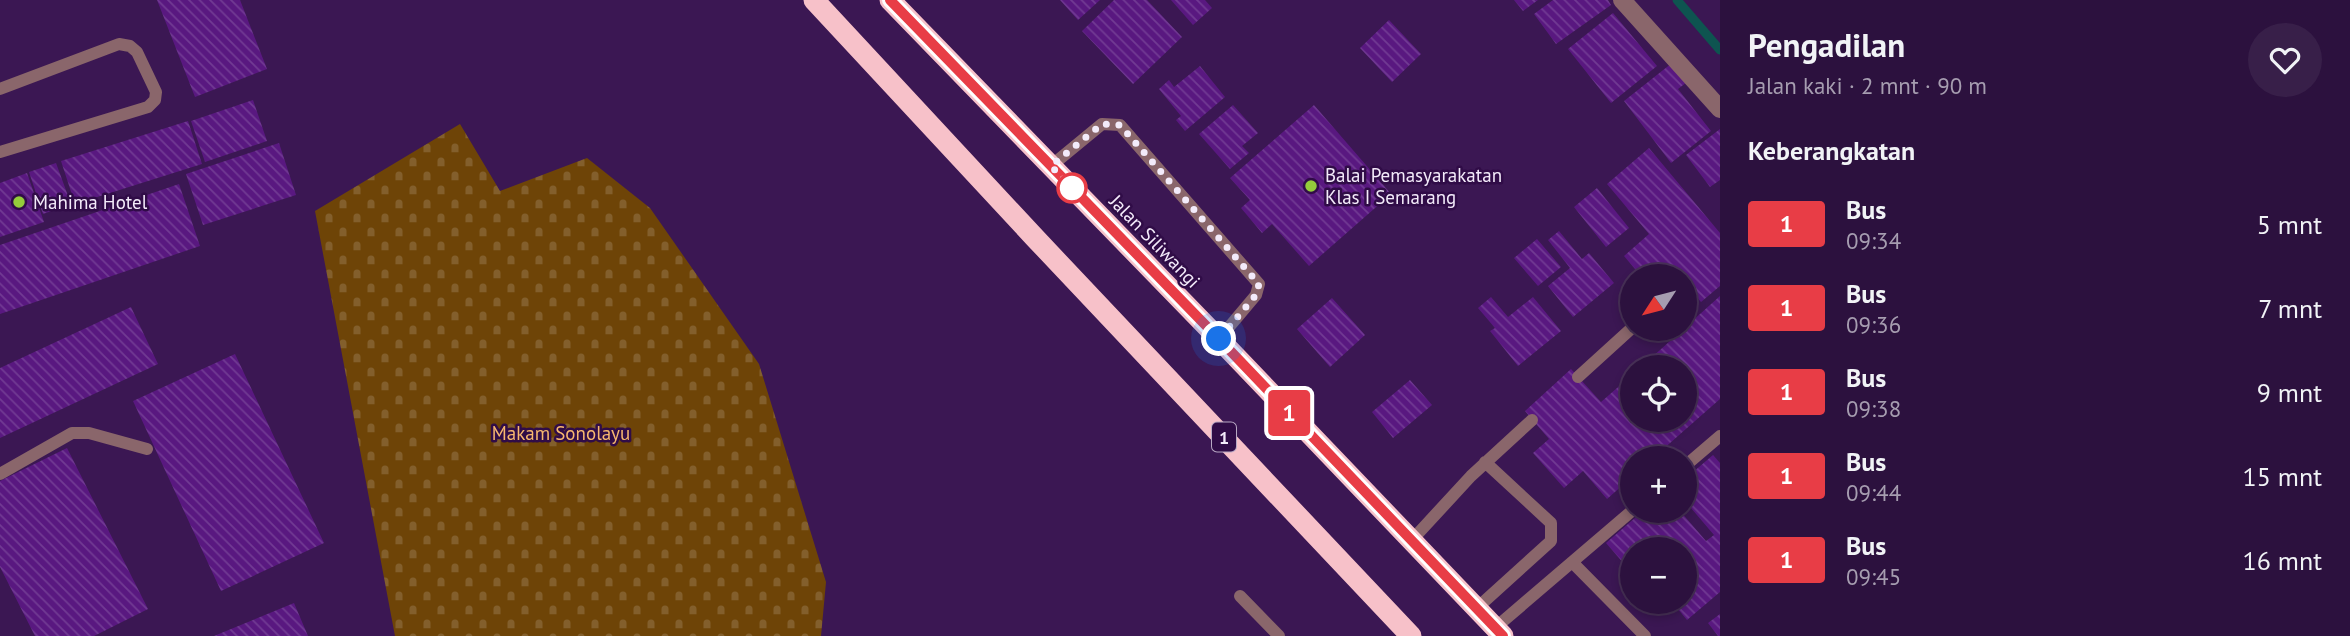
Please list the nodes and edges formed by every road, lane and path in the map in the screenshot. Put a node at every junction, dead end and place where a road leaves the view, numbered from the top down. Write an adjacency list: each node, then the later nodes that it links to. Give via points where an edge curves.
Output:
1 (814, 0): 24 (highway, 1)
2 (890, 0): 7 (highway, Jalan Siliwangi)
3 (1622, 0): 5 (street)
4 (0, 89): 6 (lane, via 119,44 136,52 156,92 148,107)
5 (1720, 109)
6 (0, 152)
7 (1051, 166): 8 (highway, Jalan Siliwangi); 8 (lane, via 1102,124 1120,125 1259,284 1256,295)
8 (1219, 339): 18 (highway, Jalan Siliwangi)
9 (1620, 339): 10 (lane)
10 (1578, 377)
11 (1532, 420): 15 (lane)
12 (1720, 436): 14 (lane)
13 (147, 449): 16 (lane, via 89,433 72,433)
14 (1697, 456)
15 (1485, 462): 18 (lane); 21 (lane, via 1551,523 1551,541)
16 (0, 474)
17 (1620, 521): 19 (lane)
18 (1412, 540): 21 (highway, Jalan Siliwangi)
19 (1572, 562): 22 (lane); 25 (lane)
20 (1240, 596): 23 (lane)
21 (1477, 608): 22 (highway, Jalan Siliwangi)
22 (1499, 632)
23 (1279, 636)
24 (1411, 636)
25 (1645, 636)

